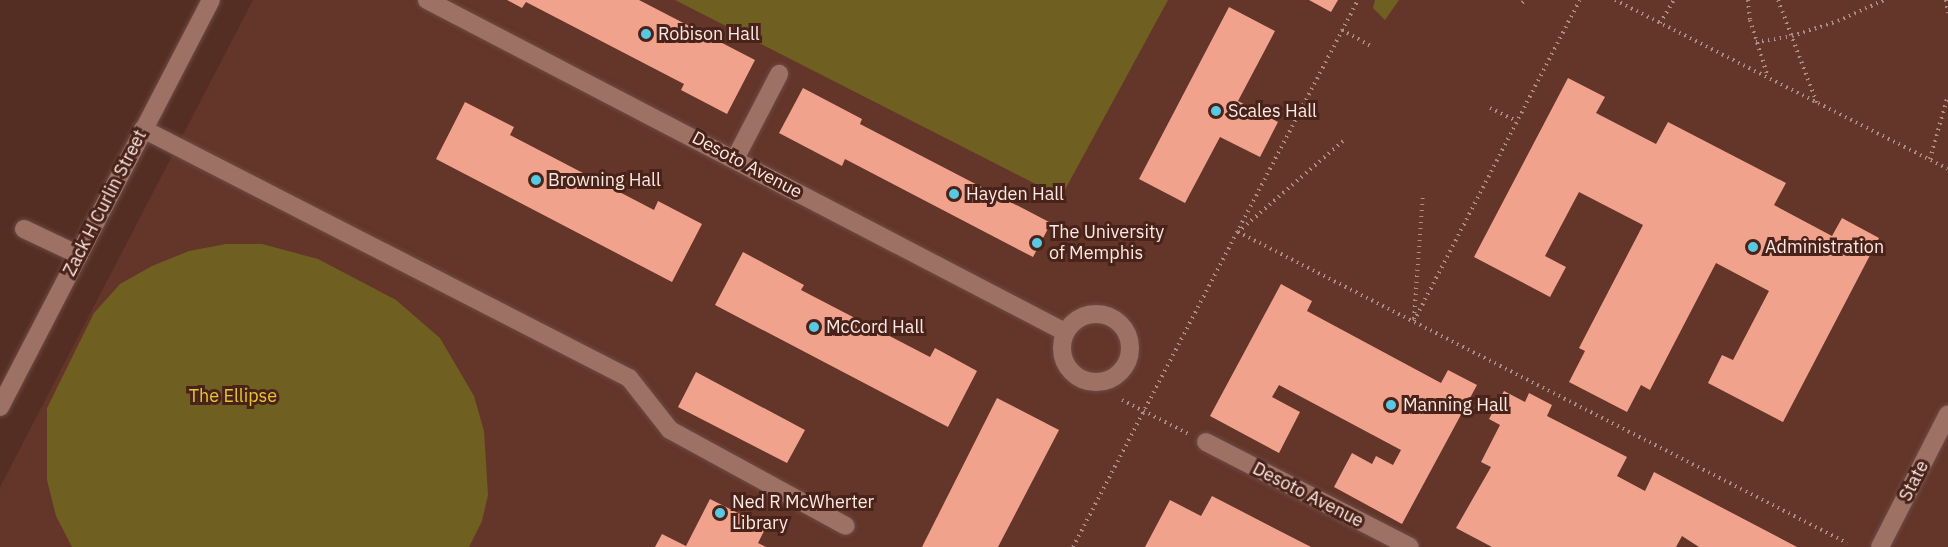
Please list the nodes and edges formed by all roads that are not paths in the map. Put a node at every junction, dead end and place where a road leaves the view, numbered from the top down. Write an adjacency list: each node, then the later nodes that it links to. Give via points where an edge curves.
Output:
1 (211, 0): 4 (street, Zack H Curlin Street)
2 (428, 0): 5 (street, Desoto Avenue)
3 (779, 74): 5 (street)
4 (142, 129): 7 (street, Zack H Curlin Street); 12 (street, via 629,378 670,430)
5 (735, 159): 8 (street, Desoto Avenue)
6 (24, 229): 7 (street)
7 (79, 255): 9 (street, Zack H Curlin Street)
8 (1065, 332)
9 (0, 407)
10 (1948, 414): 14 (street, State)
11 (1206, 442): 13 (street, Desoto Avenue)
12 (846, 526)
13 (1410, 547)
14 (1880, 547)

